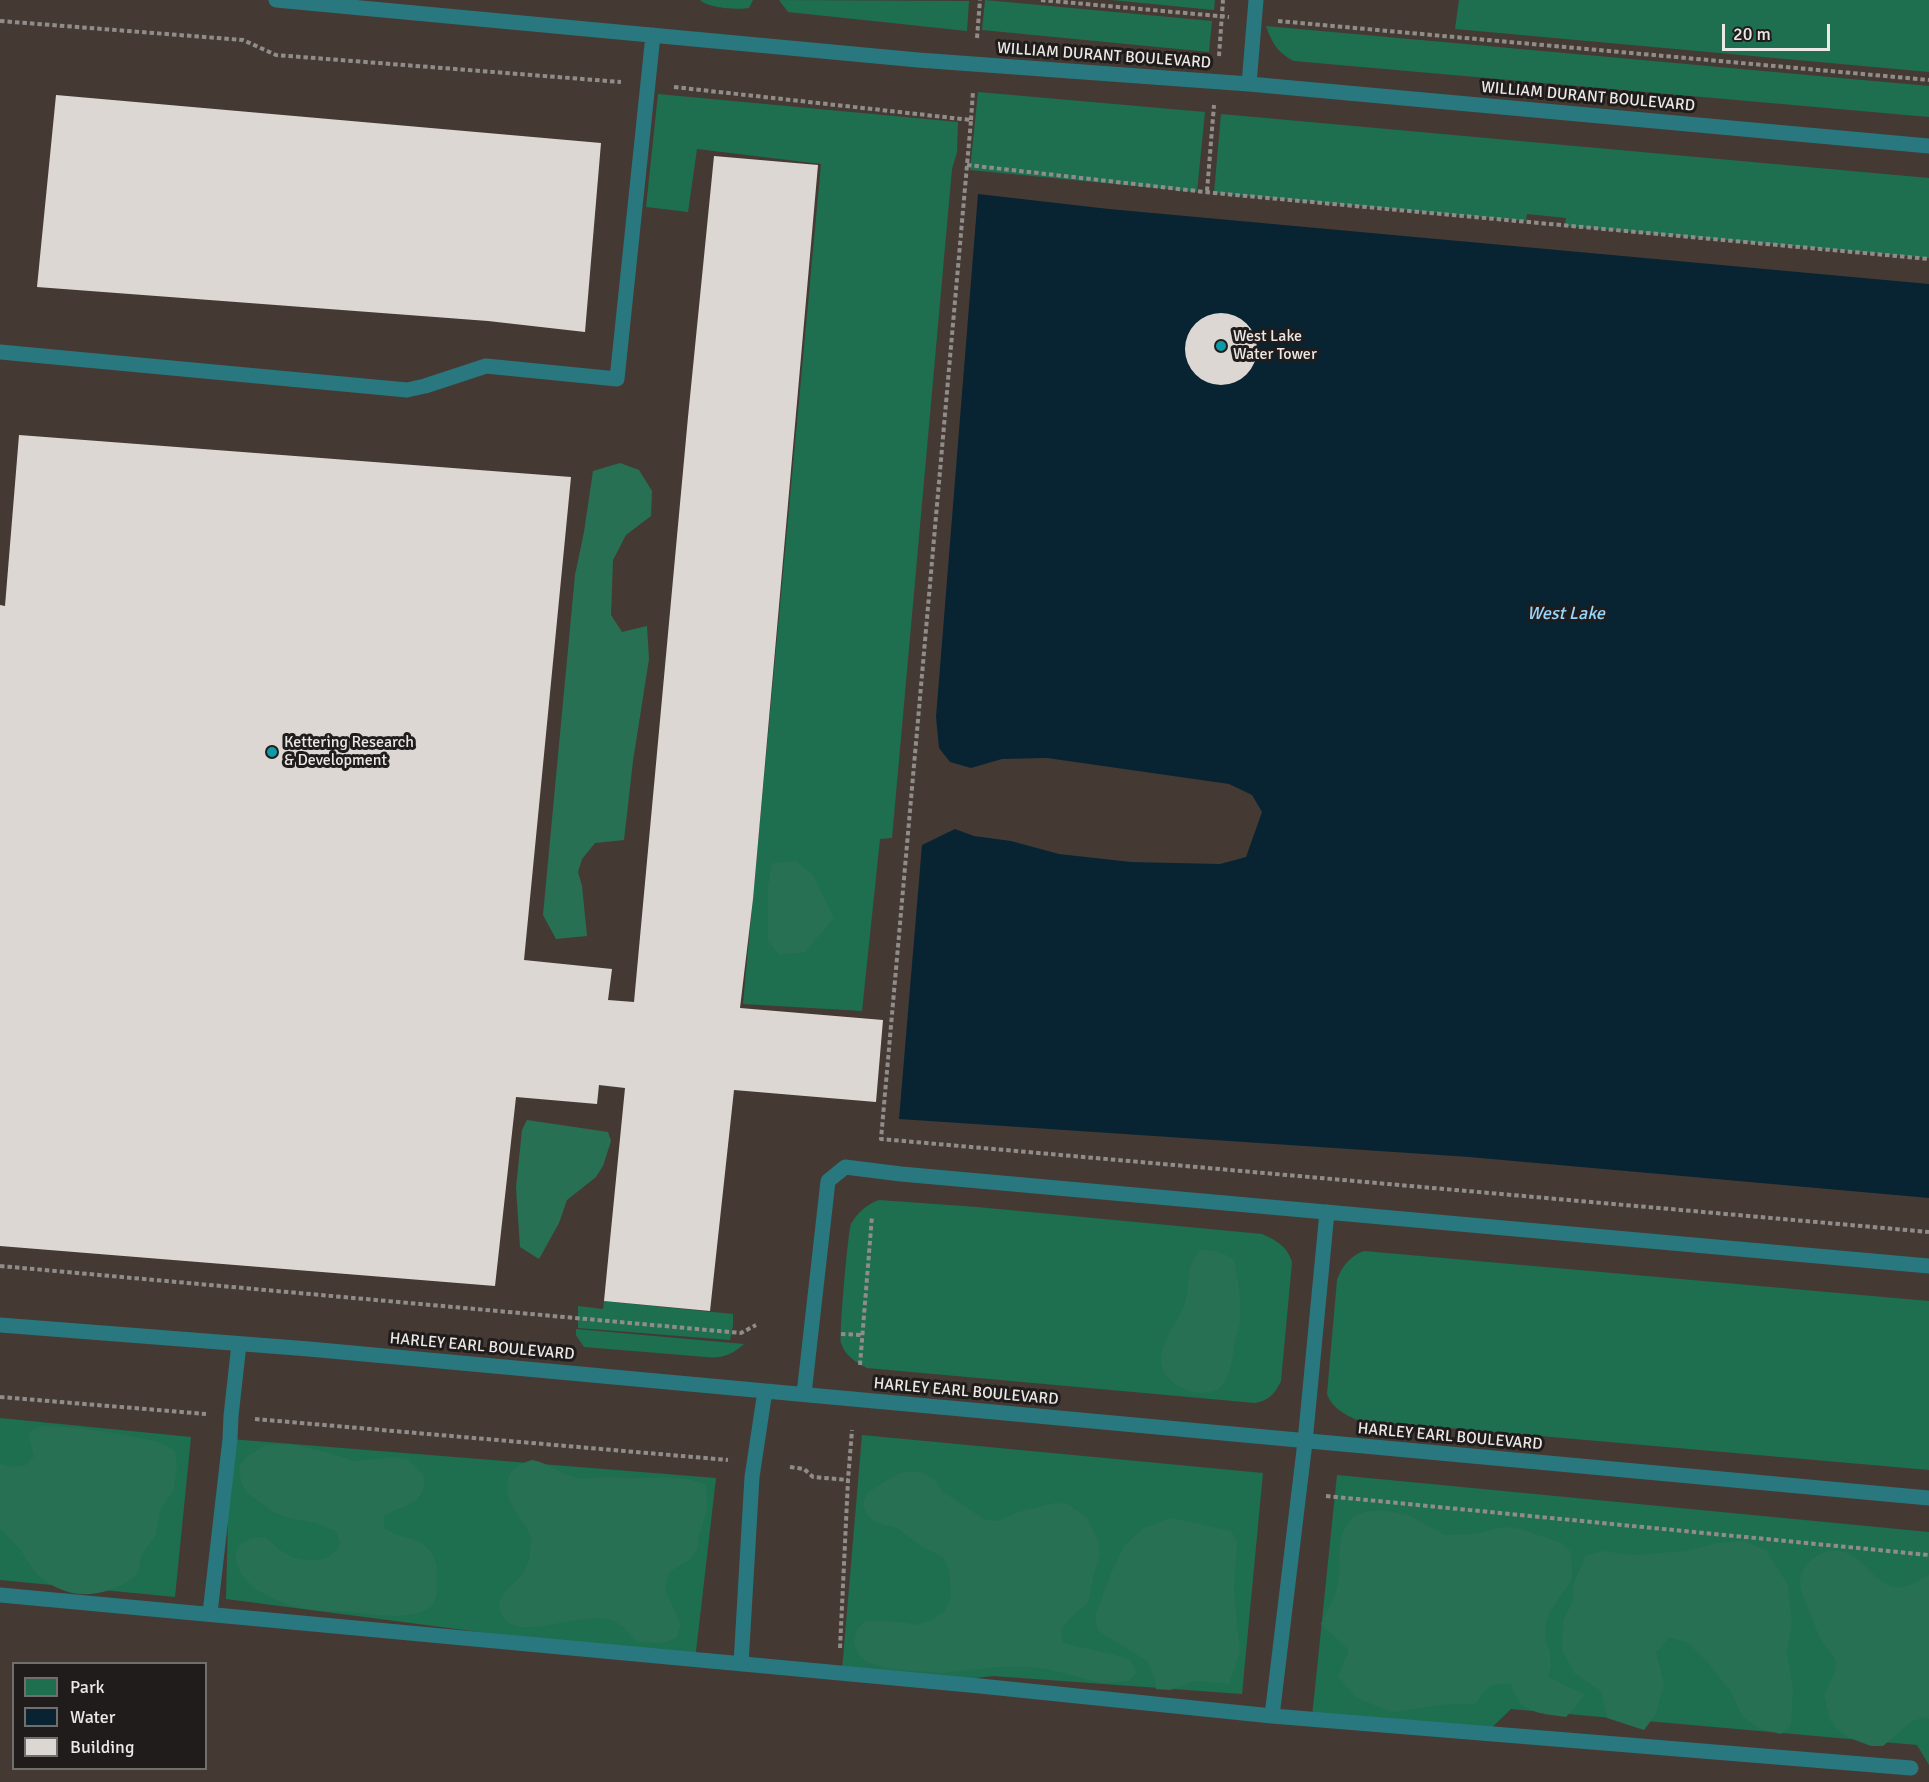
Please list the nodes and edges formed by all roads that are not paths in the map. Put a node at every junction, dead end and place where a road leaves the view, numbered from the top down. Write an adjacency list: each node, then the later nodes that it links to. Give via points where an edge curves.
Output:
1 (276, 0): 3 (lane, WILLIAM DURANT BOULEVARD)
2 (1256, 0): 4 (lane)
3 (653, 35): 4 (lane, WILLIAM DURANT BOULEVARD, via 918,60); 6 (lane, via 617,379 486,366 407,390)
4 (1249, 84): 5 (lane, WILLIAM DURANT BOULEVARD)
5 (1929, 146)
6 (0, 352)
7 (1327, 1212): 8 (lane); 12 (lane, via 845,1167 828,1181); 13 (lane)
8 (1929, 1266)
9 (0, 1324): 10 (lane, HARLEY EARL BOULEVARD)
10 (239, 1344): 11 (lane, HARLEY EARL BOULEVARD); 16 (lane)
11 (765, 1391): 12 (lane, HARLEY EARL BOULEVARD); 17 (lane, via 752,1477)
12 (804, 1394): 13 (lane, HARLEY EARL BOULEVARD)
13 (1305, 1442): 14 (lane, HARLEY EARL BOULEVARD); 18 (lane)
14 (1929, 1498)
15 (0, 1595): 16 (lane)
16 (210, 1613): 17 (lane)
17 (741, 1664): 18 (lane)
18 (1272, 1716): 19 (lane)
19 (1911, 1768)

